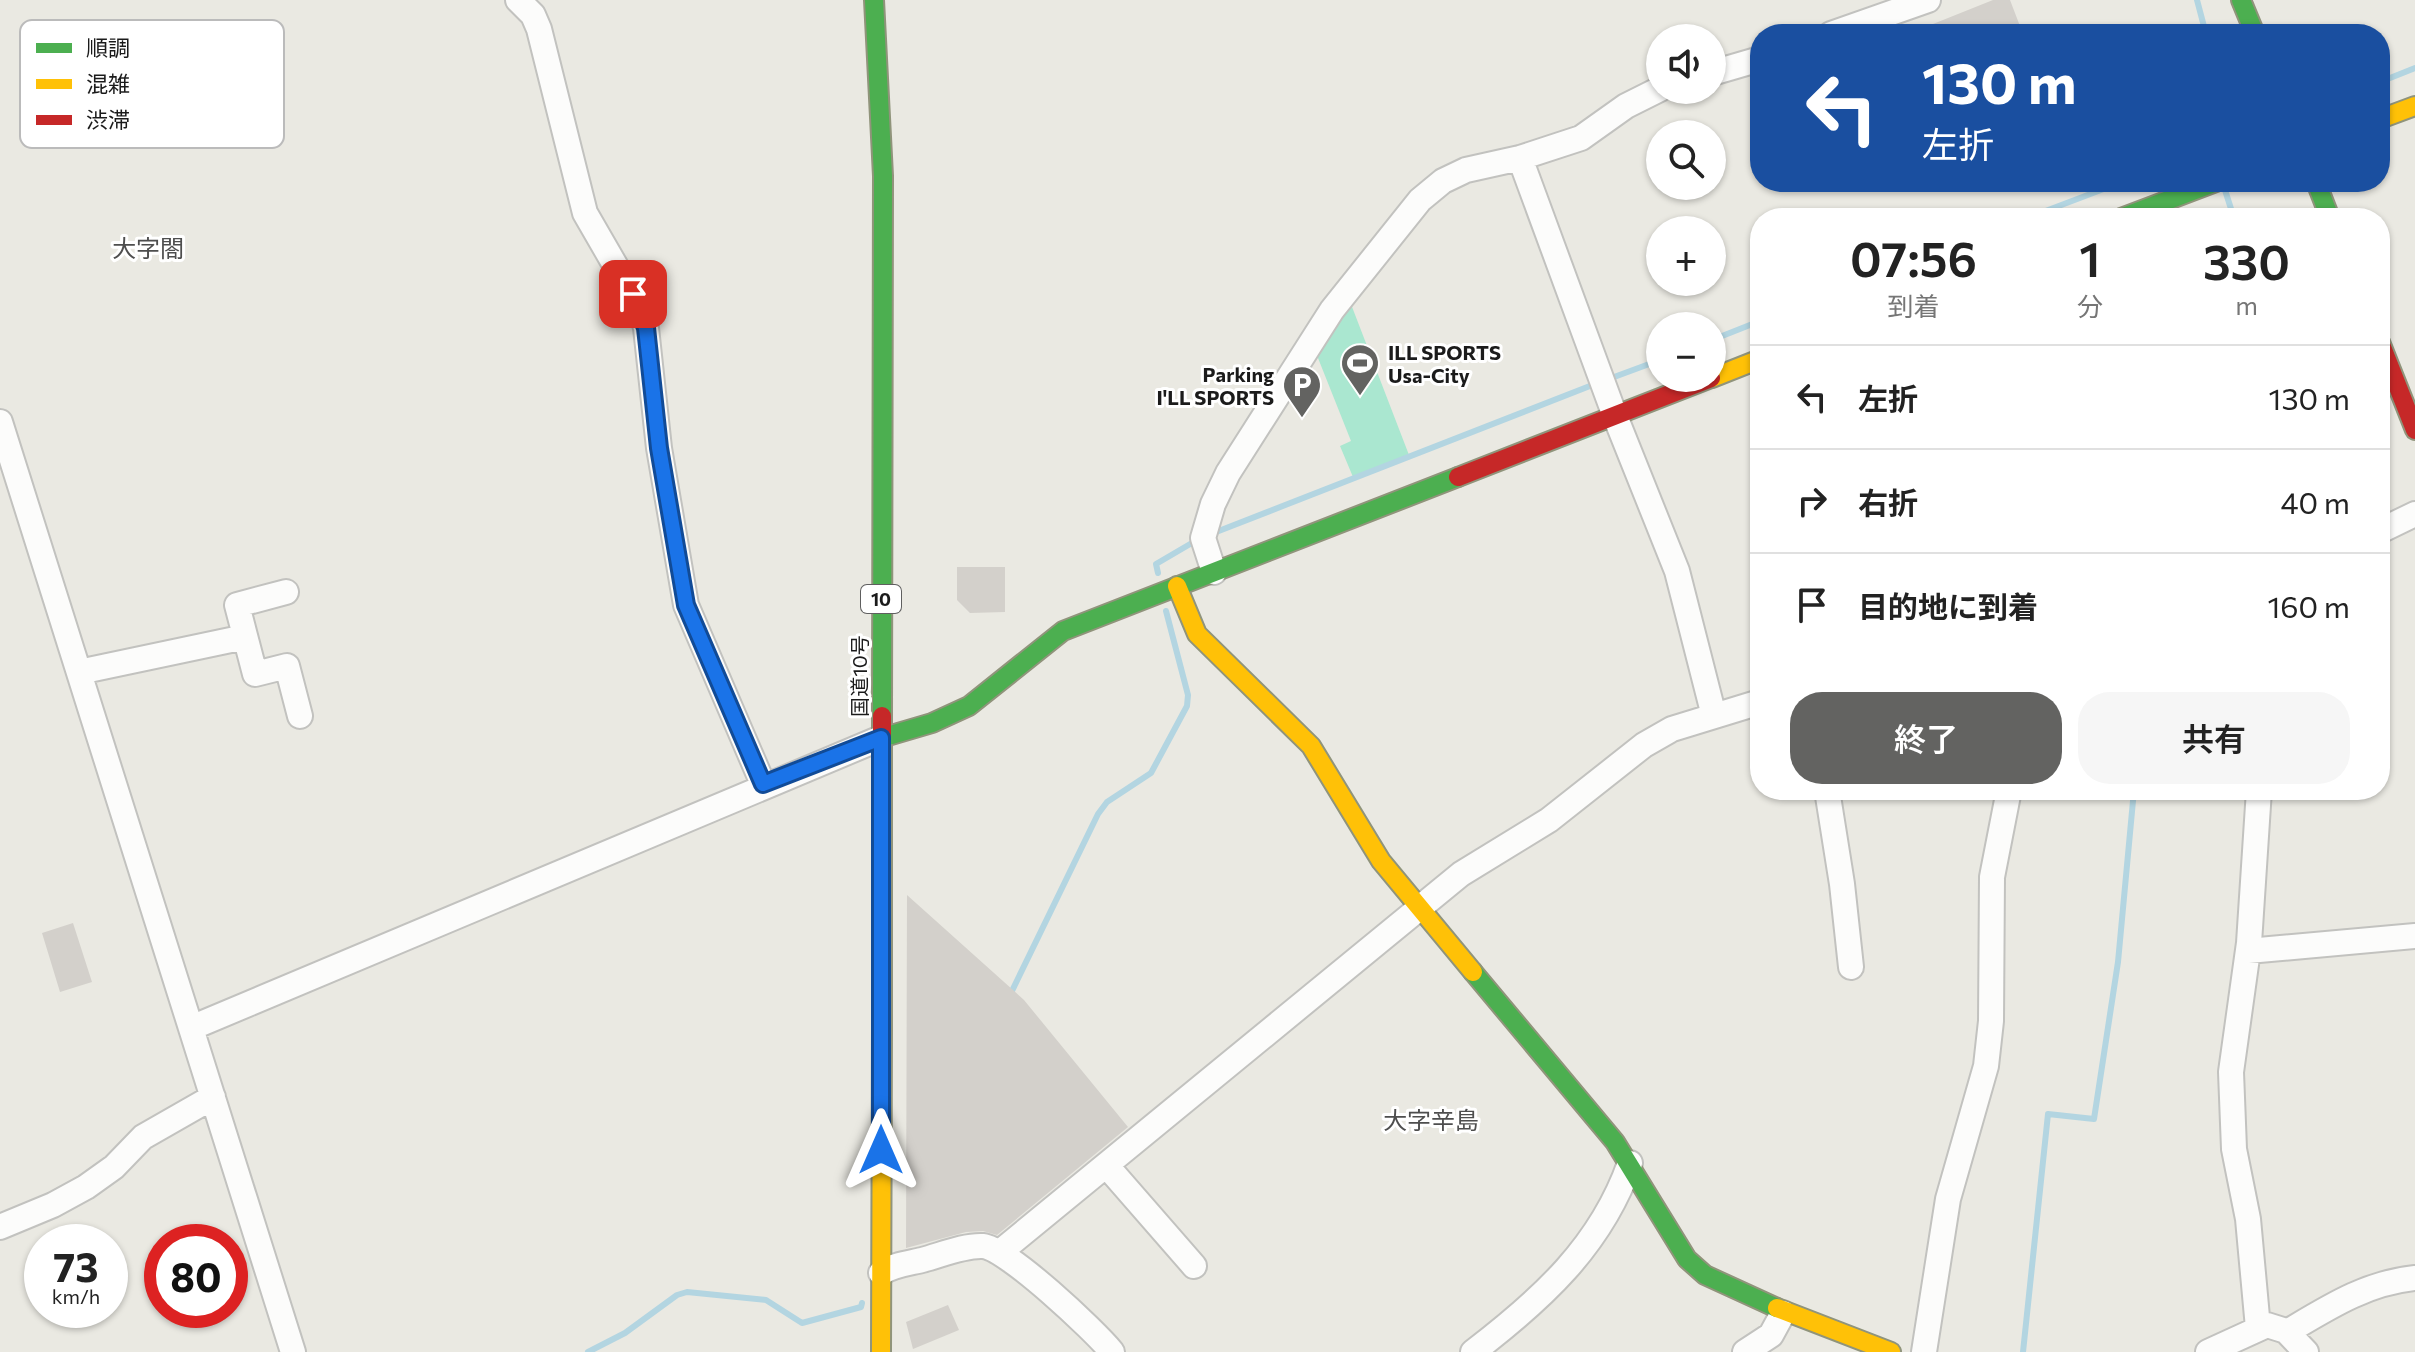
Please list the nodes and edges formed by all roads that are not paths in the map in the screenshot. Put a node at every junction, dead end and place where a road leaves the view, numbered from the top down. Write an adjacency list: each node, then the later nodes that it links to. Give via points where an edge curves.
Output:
1 (874, 0): 32 (main road, 国道10号 / 10, via 883,176)
2 (1928, 0): 5 (street)
3 (2241, 0): 6 (main road)
4 (524, 2): 33 (street, via 539,29 585,213 633,294 646,328 659,448 686,605)
5 (1860, 24)
6 (2251, 24)
7 (1750, 62): 8 (street)
8 (1726, 69)
9 (1646, 96): 12 (street, via 1581,138)
10 (2415, 106): 11 (main road)
11 (2390, 115)
12 (1520, 158): 19 (street); 24 (street, via 1443,181 1420,200 1361,270 1218,494 1203,538)
13 (2194, 192): 14 (main road)
14 (2160, 208)
15 (1750, 363): 17 (main road)
16 (2390, 367): 21 (main road)
17 (1726, 372)
18 (1676, 392): 19 (main road)
19 (1615, 416): 24 (main road); 31 (street, via 1677,571)
20 (0, 422): 28 (street)
21 (2415, 430)
22 (2415, 514): 23 (street)
23 (2390, 526)
24 (1214, 572): 25 (main road)
25 (1177, 586): 32 (main road, via 1045,641 981,699 953,715); 37 (main road, via 1197,634 1311,746 1370,845)
26 (286, 592): 27 (street, via 237,605)
27 (245, 637): 28 (street); 30 (street, via 255,674 287,666)
28 (79, 672): 41 (street)
29 (1750, 705): 31 (street)
30 (300, 716)
31 (1714, 716): 37 (street, via 1672,729 1644,745 1549,820)
32 (881, 738): 33 (street); 48 (main road, 国道10号 / 10)
33 (763, 784): 41 (street)
34 (1829, 800): 40 (street)
35 (2007, 800): 59 (street, via 1992,877 1986,1066 1948,1199)
36 (2258, 800): 39 (street)
37 (1418, 906): 43 (main road); 44 (street)
38 (2415, 936): 39 (street)
39 (2248, 951): 51 (street, via 2232,1056 2232,1130 2248,1219)
40 (1851, 967)
41 (191, 1028): 42 (street)
42 (213, 1097): 45 (street, via 143,1137 86,1187); 54 (street)
43 (1630, 1163): 50 (main road, via 1695,1267); 57 (street, via 1593,1240)
44 (1106, 1165): 46 (street); 47 (street)
45 (0, 1227)
46 (1000, 1252): 48 (street, via 975,1246); 56 (street)
47 (1194, 1266)
48 (881, 1272): 55 (main road, 国道10号 / 10)
49 (2415, 1278): 52 (street, via 2358,1291)
50 (1783, 1313): 53 (street); 58 (main road)
51 (2258, 1328): 52 (street, via 2267,1325); 60 (street)
52 (2287, 1332): 61 (street)
53 (1760, 1348)
54 (293, 1352)
55 (881, 1352)
56 (1112, 1352)
57 (1473, 1352)
58 (1891, 1352)
59 (1924, 1352)
60 (2208, 1352)
61 (2306, 1352)

